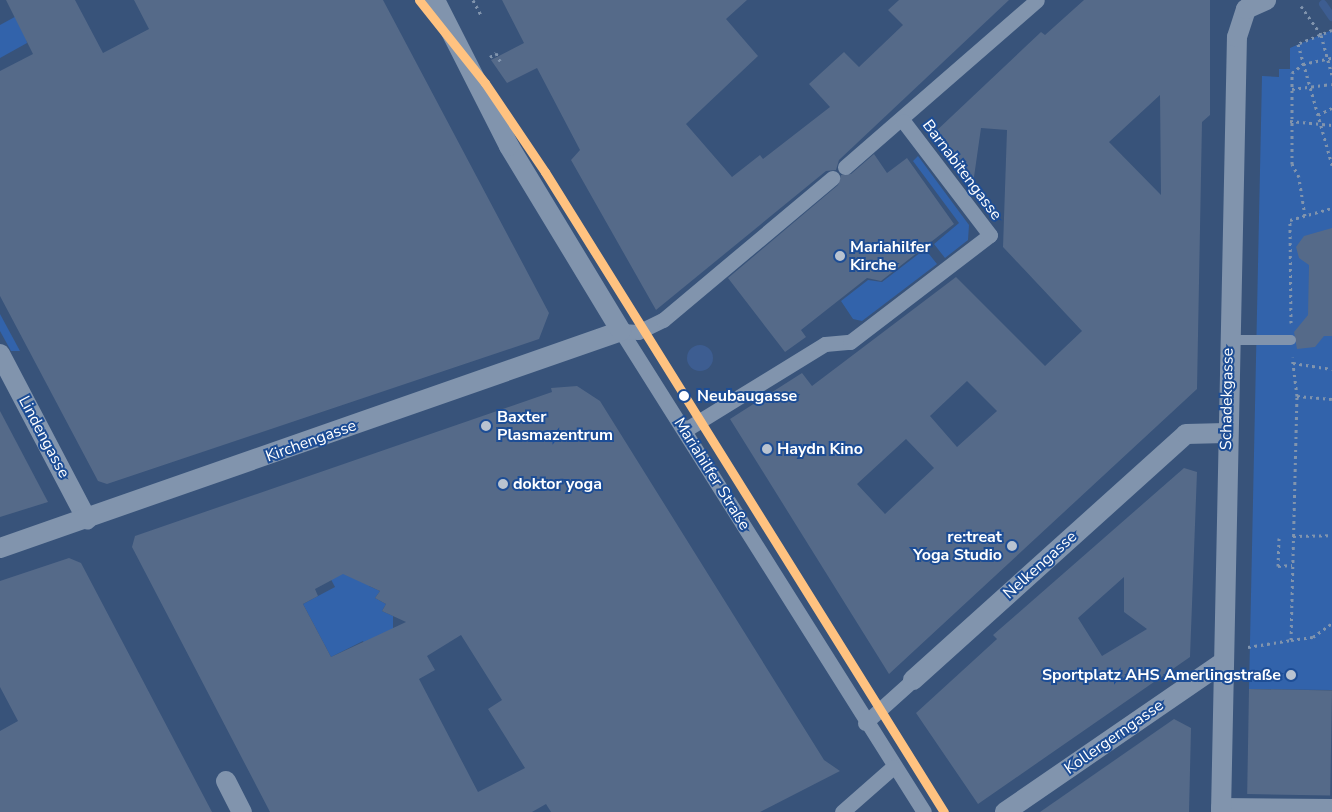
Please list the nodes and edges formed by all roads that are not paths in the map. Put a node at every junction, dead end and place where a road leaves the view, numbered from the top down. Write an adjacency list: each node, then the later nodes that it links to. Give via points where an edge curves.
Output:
1 (435, 0): 7 (street, Mariahilfer Straße, via 509,146)
2 (1037, 0): 4 (street, Barnabitengasse)
3 (1266, 0): 8 (street, Schadekgasse, via 1246,9 1237,38)
4 (903, 120): 5 (street, Barnabitengasse); 11 (street, Barnabitengasse, via 990,235 850,342 824,344)
5 (846, 167)
6 (832, 178): 7 (street, via 663,320 638,332)
7 (621, 331): 11 (street, Mariahilfer Straße); 13 (street, Kirchengasse)
8 (1229, 340): 9 (lane); 12 (street, Schadekgasse)
9 (1291, 340)
10 (0, 354): 13 (street, Lindengasse)
11 (686, 430): 17 (street, Mariahilfer Straße)
12 (1226, 433): 15 (street, Schadekgasse); 16 (street, Nelkengasse, via 1186,434)
13 (87, 520): 14 (street, Kirchengasse)
14 (0, 548)
15 (1222, 662): 21 (street, Schadekgasse); 25 (street, Kollergerngasse)
16 (913, 680): 17 (street, Nelkengasse)
17 (864, 723): 18 (street, Mariahilfer Straße)
18 (893, 767): 23 (street); 24 (street, Mariahilfer Straße)
19 (226, 781): 22 (street)
20 (1332, 809): 21 (street)
21 (1221, 810)
22 (242, 812)
23 (842, 812)
24 (924, 812)
25 (1005, 812)

